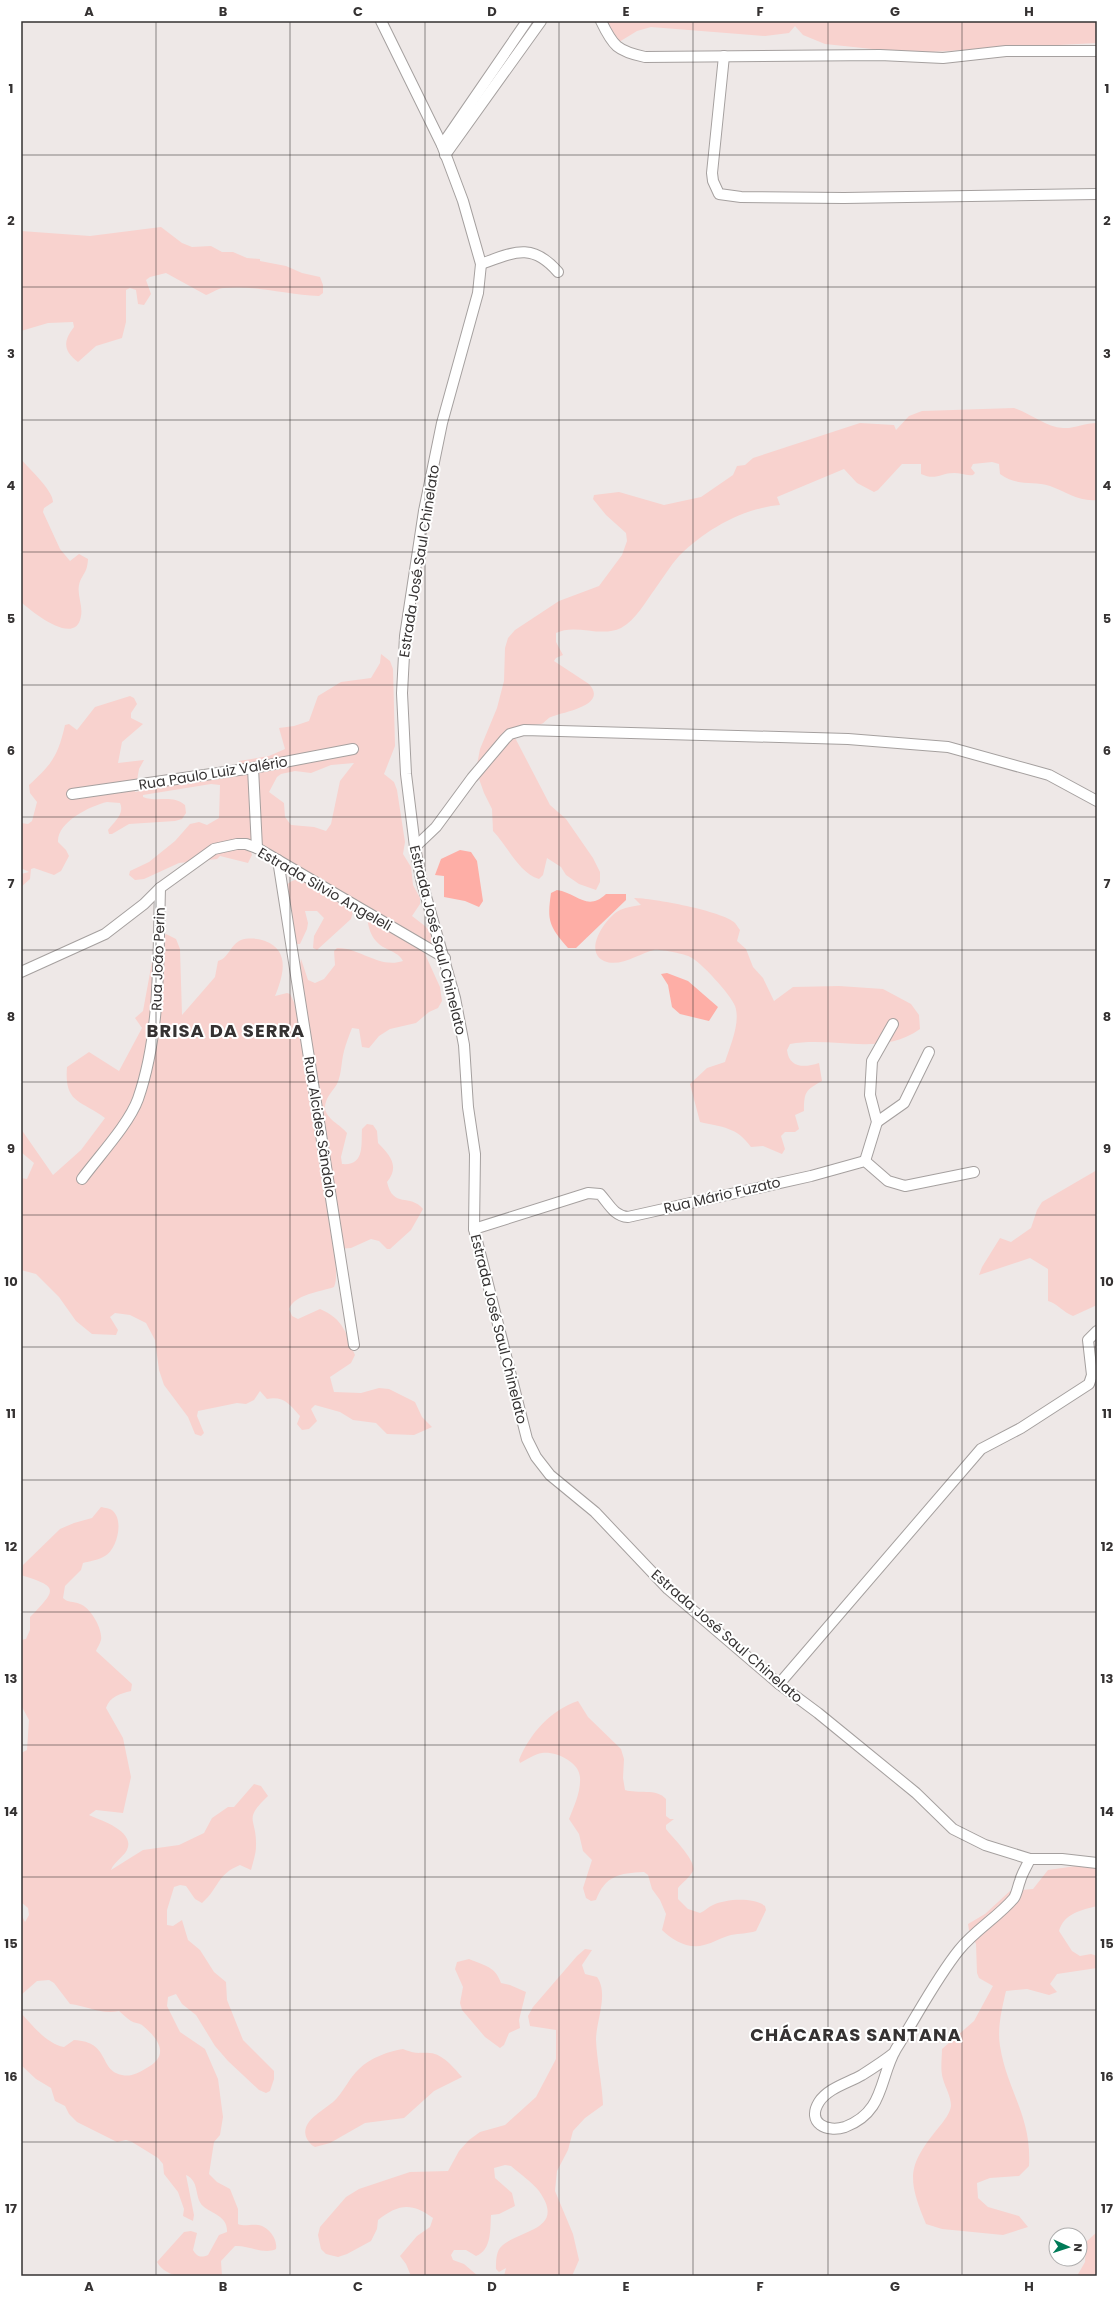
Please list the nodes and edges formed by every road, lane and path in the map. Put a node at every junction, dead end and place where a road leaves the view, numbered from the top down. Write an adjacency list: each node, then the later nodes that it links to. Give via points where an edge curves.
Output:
1 (381, 21): 7 (street, Estrada José Saul Chinelato)
2 (527, 21): 7 (street)
3 (541, 21): 7 (street)
4 (601, 21): 6 (street, via 614,46 629,54 645,57)
5 (1097, 51): 6 (street, via 1006,52 944,58)
6 (724, 56): 8 (street, via 712,173 719,194 740,197 844,198)
7 (443, 150): 9 (street, Estrada José Saul Chinelato, via 463,201)
8 (1097, 194)
9 (481, 264): 10 (street, via 528,251 550,263); 15 (street, Estrada José Saul Chinelato, via 478,293 442,423 424,511 405,636 402,693)
10 (558, 272)
11 (353, 749): 12 (street, Rua Paulo Luiz Valério)
12 (253, 768): 13 (street, Rua Paulo Luiz Valério); 16 (street)
13 (72, 794)
14 (1097, 801): 15 (street, via 1049,775 948,747 848,739 524,730 517,731 505,739 436,827)
15 (415, 847): 19 (street, Estrada José Saul Chinelato, via 421,879)
16 (257, 848): 17 (street, Estrada Silvio Angeleli); 18 (street, Estrada Silvio Angeleli, via 237,844 214,849)
17 (278, 860): 19 (street, Estrada Silvio Angeleli); 29 (street, Rua Alcides Sândalo)
18 (160, 888): 20 (street, Estrada Silvio Angeleli, via 144,904 104,934); 26 (street, Rua João Perin, via 156,1019 137,1100 127,1118)
19 (445, 958): 27 (street, Estrada José Saul Chinelato, via 464,1045 468,1107 475,1154)
20 (21, 972)
21 (893, 1024): 23 (street, via 872,1061 870,1095)
22 (929, 1052): 23 (street, via 904,1103)
23 (877, 1122): 24 (street)
24 (865, 1161): 25 (street, via 888,1181 905,1186); 27 (street, Rua Mário Fuzato, via 811,1176 628,1217 613,1211 600,1194 588,1193)
25 (974, 1172)
26 (82, 1179)
27 (474, 1229): 30 (street, Estrada José Saul Chinelato, via 527,1439 536,1457 550,1475 595,1512 668,1589)
28 (1097, 1331): 30 (street, via 1088,1340 1092,1375 1089,1384 1021,1428 981,1449)
29 (354, 1345)
30 (778, 1684): 31 (street, Estrada José Saul Chinelato, via 818,1713 916,1793 953,1829 985,1845)
31 (1030, 1859): 32 (street, Estrada José Saul Chinelato); 33 (street, via 1015,1896 960,1949 943,1971)
32 (1097, 1863)
33 (894, 2053): 33 (street, via 885,2082 867,2113 858,2121 844,2127 825,2128 820,2125 815,2116 823,2097 861,2076)

